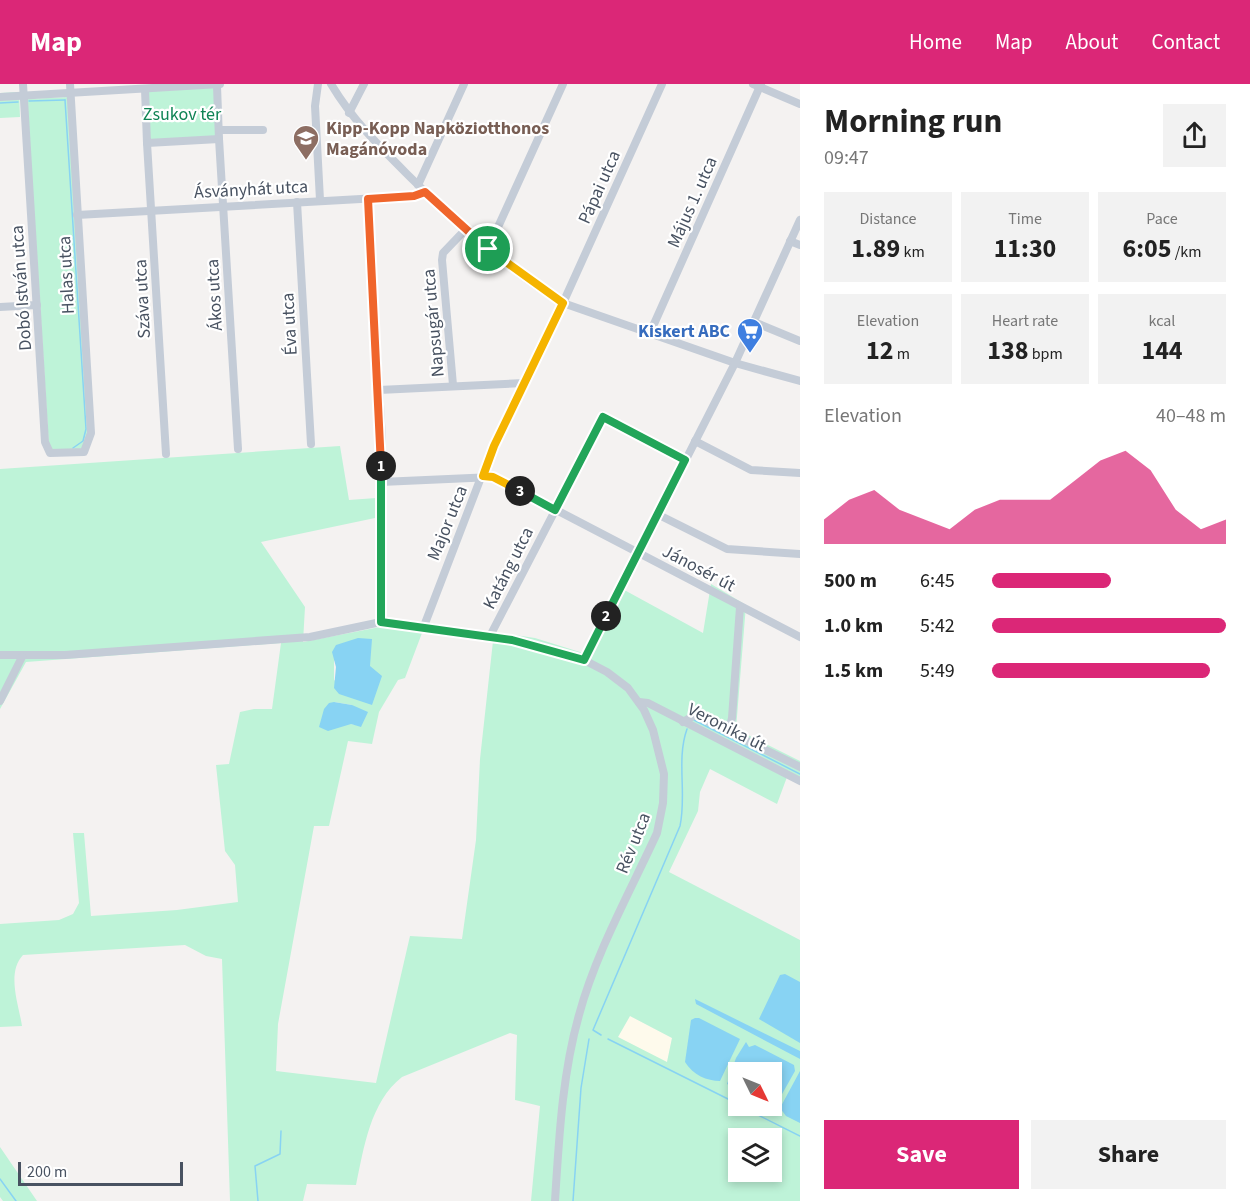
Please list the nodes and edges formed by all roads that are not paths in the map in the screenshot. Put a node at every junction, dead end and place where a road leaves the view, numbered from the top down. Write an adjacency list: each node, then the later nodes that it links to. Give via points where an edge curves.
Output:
1 (23, 84): 14 (street, Dobó István utca)
2 (70, 84): 13 (street, Halas utca)
3 (318, 84): 24 (street, via 315,106)
4 (331, 84): 17 (street)
5 (364, 84): 17 (street)
6 (464, 84): 21 (street)
7 (563, 84): 33 (street)
8 (662, 84): 34 (street, Pápai utca)
9 (218, 85): 11 (street); 19 (street)
10 (758, 85): 16 (street); 38 (street, Május 1. utca)
11 (167, 86): 12 (street)
12 (145, 89): 13 (street); 20 (street)
13 (71, 93): 14 (street); 28 (street, Halas utca)
14 (24, 95): 15 (street); 35 (street, Dobó István utca)
15 (0, 97)
16 (800, 104)
17 (349, 113): 21 (street)
18 (263, 130): 19 (street)
19 (219, 135): 20 (street); 26 (street, Ákos utca)
20 (147, 143): 27 (street, Száva utca)
21 (418, 185): 22 (street)
22 (425, 192): 23 (street, Ásványhát utca); 30 (street)
23 (368, 199): 24 (street, Ásványhát utca); 44 (street)
24 (320, 200): 25 (street, Ásványhát utca)
25 (297, 202): 26 (street, Ásványhát utca); 46 (street, Éva utca)
26 (224, 207): 27 (street, Ásványhát utca); 47 (street, Ákos utca)
27 (151, 210): 28 (street, Ásványhát utca); 49 (street, Száva utca)
28 (77, 215): 48 (street, Halas utca, via 92,433 84,452)
29 (800, 220): 31 (street)
30 (465, 230): 33 (street); 43 (street, Napsugár utca, via 443,253 442,260)
31 (790, 241): 32 (street); 37 (street)
32 (800, 245)
33 (488, 249): 34 (street)
34 (563, 303): 38 (street); 42 (street, Major utca)
35 (37, 305): 36 (street); 48 (street, Dobó István utca, via 45,442)
36 (0, 307)
37 (754, 322): 39 (street); 40 (street)
38 (650, 333): 40 (street)
39 (800, 341)
40 (735, 363): 41 (street); 45 (street)
41 (800, 381)
42 (524, 383): 43 (street); 52 (street, Major utca)
43 (453, 385): 44 (street)
44 (379, 390): 53 (street)
45 (695, 441): 50 (street); 51 (street, via 751,470)
46 (310, 444)
47 (238, 449)
48 (50, 453)
49 (166, 454)
50 (685, 460): 54 (street, Katáng utca, via 603,417); 55 (street)
51 (800, 473)
52 (483, 476): 53 (street, Jánosér út); 54 (street, Jánosér út, via 493,477); 60 (street, Major utca)
53 (381, 482): 59 (street)
54 (555, 510): 56 (street, Jánosér út); 61 (street, Katáng utca)
55 (657, 514): 56 (street); 57 (street, via 727,549)
56 (638, 553): 58 (street, Jánosér út); 65 (street)
57 (800, 554)
58 (740, 607): 62 (street, Jánosér út); 69 (street)
59 (381, 622): 60 (street, Rév utca); 64 (street, Rév utca, via 310,637)
60 (424, 626): 61 (street, Rév utca)
61 (490, 636): 65 (street, Rév utca, via 535,644)
62 (800, 637)
63 (0, 655): 64 (street, Rév utca)
64 (22, 657): 66 (street)
65 (584, 660): 67 (street, Rév utca, via 614,677)
66 (0, 701)
67 (639, 702): 68 (street, Veronika út); 72 (street, Rév utca, via 653,730 663,766 662,815 577,1020 564,1087)
68 (682, 722): 69 (street, via 695,715); 71 (street, Veronika út)
69 (729, 733): 70 (street)
70 (800, 767)
71 (800, 781)
72 (555, 1201)

